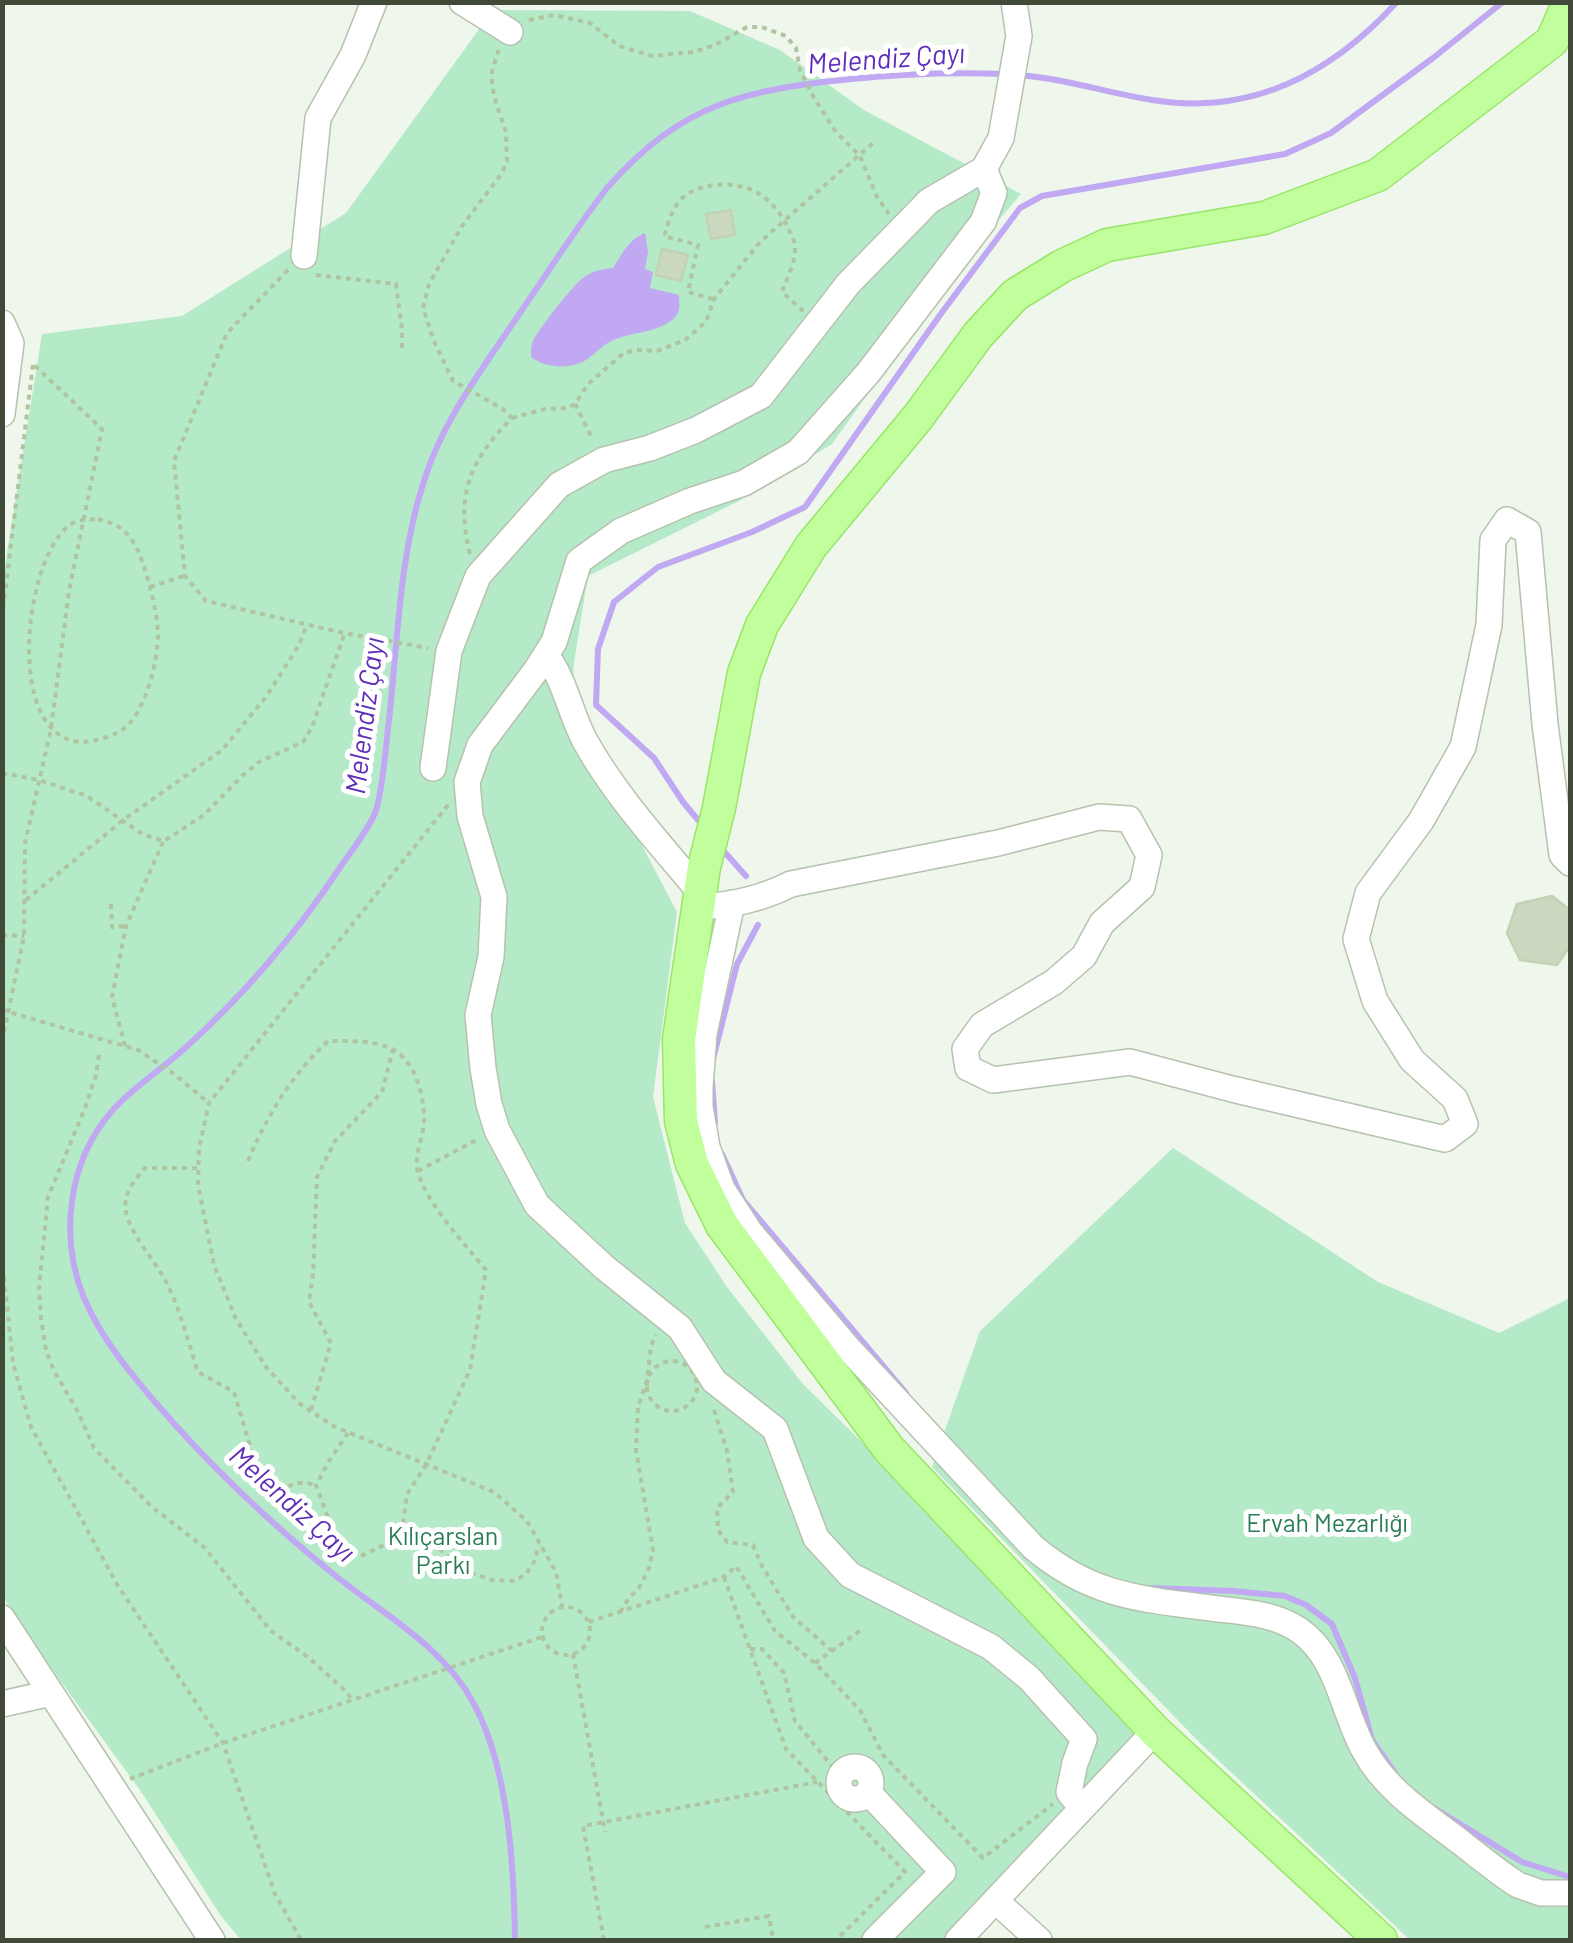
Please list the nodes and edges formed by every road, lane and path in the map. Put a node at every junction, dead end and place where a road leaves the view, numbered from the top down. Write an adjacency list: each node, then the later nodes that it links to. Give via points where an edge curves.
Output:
1 (374, 2): 11 (street, via 318,118)
2 (462, 2): 5 (street)
3 (1014, 2): 8 (street, via 1019,36 1001,138)
4 (1570, 2): 37 (main road, via 1552,40 1378,175 1264,218 1107,245 1014,295 811,546 762,625 744,673)
5 (510, 32): 7 (path, via 534,18 566,16 652,56 694,52 747,27 762,27 796,48 814,98); 18 (path, via 492,71 507,160 462,226 424,308 453,381)
6 (872, 143): 7 (path)
7 (860, 156): 9 (path); 10 (path)
8 (984, 168): 10 (street, via 930,201); 28 (street, via 994,193 983,222 810,439 744,483 621,531 579,561)
9 (784, 220): 12 (path); 12 (path, via 759,193 740,187 718,184 684,196 664,236 698,244 688,292); 14 (path, via 796,245 782,292)
10 (901, 230): 14 (street)
11 (304, 256): 15 (path, via 317,276 396,284); 22 (path, via 227,333 174,461)
12 (714, 299): 16 (path, via 706,322 685,340 624,354)
13 (2, 323): 17 (street, via 12,343)
14 (818, 324): 19 (street, via 761,396 696,430)
15 (402, 348)
16 (574, 404): 18 (path); 19 (path)
17 (2, 414)
18 (512, 418): 21 (path, via 480,454 468,482 466,537 472,563)
19 (604, 460): 21 (street, via 559,485)
20 (83, 521): 23 (path, via 98,519 128,535); 24 (path, via 102,429 33,364); 29 (path); 29 (path, via 56,540 39,578 29,632 30,676)
21 (483, 571): 30 (street, via 449,651)
22 (185, 576): 23 (path); 25 (path, via 206,601)
23 (150, 587): 29 (path, via 156,658 126,728 83,742)
24 (2, 618)
25 (307, 624): 26 (path); 34 (path, via 266,698 222,750)
26 (344, 632): 27 (path); 35 (path, via 303,742 259,762 204,815)
27 (435, 649)
28 (546, 655): 33 (street, via 480,745); 37 (street, via 596,760)
29 (51, 730): 32 (path)
30 (433, 768)
31 (2, 774): 32 (path)
32 (39, 780): 34 (path, via 88,796); 38 (path, via 25,842)
33 (467, 782): 50 (path); 51 (street, via 494,897 491,957 478,1015)
34 (122, 821): 35 (path); 38 (path)
35 (164, 841): 41 (path)
36 (1570, 863): 39 (street, via 1562,855 1545,724 1528,532 1508,520 1493,540 1489,625 1463,747 1422,821 1368,893 1356,939 1374,1001 1412,1060 1455,1100 1466,1124 1445,1138 1130,1062 993,1080 968,1068 965,1048 982,1025 1054,982 1142,887 1149,855 1129,819 1099,817 790,884)
37 (700, 888): 39 (street); 79 (main road, via 679,1039 680,1122 722,1224 889,1449)
38 (24, 901): 43 (path)
39 (732, 903): 86 (street, via 704,1034 700,1107 707,1147 722,1190 750,1232 848,1348 1050,1561 1122,1596 1266,1616 1305,1634 1324,1654 1364,1751 1398,1794 1518,1885)
40 (110, 904): 41 (path, via 112,926)
41 (126, 926): 47 (path, via 112,997)
42 (2, 936): 43 (path)
43 (24, 936): 45 (path)
44 (2, 1010): 45 (path)
45 (10, 1012): 46 (path); 47 (path)
46 (2, 1042)
47 (125, 1046): 50 (path)
48 (393, 1049): 52 (path, via 328,1041 284,1090); 54 (path, via 411,1067 421,1092); 59 (path, via 382,1092 335,1142 317,1177 308,1302 331,1343)
49 (99, 1055): 77 (path, via 48,1197 39,1288 54,1371 94,1448 152,1507 205,1548 270,1630)
50 (209, 1104): 53 (path)
51 (497, 1130): 54 (path); 56 (street, via 538,1204)
52 (248, 1161)
53 (198, 1168): 59 (path, via 214,1265 236,1319 266,1367); 62 (path, via 144,1168 128,1188 126,1214 170,1290 198,1372 234,1392 263,1489 275,1495 302,1481)
54 (418, 1171): 61 (path, via 424,1190 486,1270 470,1370)
55 (2, 1257): 80 (path, via 13,1363 31,1427 118,1586)
56 (664, 1315): 57 (path); 83 (street, via 714,1381 776,1429 816,1538 850,1575 991,1648 1029,1678 1084,1739 1075,1762)
57 (647, 1381): 58 (path, via 650,1398 671,1411 687,1406); 58 (path, via 655,1367 677,1361 690,1369); 67 (path, via 636,1450 653,1550 639,1588)
58 (696, 1391): 73 (path, via 716,1413 734,1492 717,1508 718,1530 727,1542 754,1545 793,1617)
59 (311, 1411): 60 (path)
60 (348, 1433): 61 (path); 62 (path)
61 (426, 1465): 63 (path, via 408,1494); 64 (path, via 494,1492 528,1521)
62 (316, 1485): 63 (path, via 335,1537 359,1557 384,1545)
63 (404, 1524): 64 (path, via 464,1570 492,1580 526,1574)
64 (540, 1543): 66 (path, via 556,1572)
65 (724, 1577): 67 (path); 72 (path); 75 (path, via 736,1566 776,1631)
66 (562, 1606): 69 (path); 71 (path, via 543,1621)
67 (620, 1612): 69 (path)
68 (2, 1618): 76 (street)
69 (589, 1622): 74 (path, via 586,1645)
70 (861, 1630): 73 (path)
71 (542, 1637): 74 (path, via 551,1650); 77 (path)
72 (750, 1649): 81 (path, via 786,1749); 81 (path, via 762,1648 784,1673 795,1721)
73 (832, 1651): 75 (path)
74 (573, 1654): 84 (path)
75 (815, 1664): 83 (path, via 860,1710 882,1755 983,1858)
76 (51, 1694): 78 (street); 82 (street)
77 (351, 1700): 80 (path)
78 (2, 1704)
79 (1155, 1731): 83 (street); 97 (main road)
80 (223, 1743): 82 (path); 90 (path, via 275,1894)
81 (829, 1779): 84 (path); 93 (path, via 906,1872); 94 (street, via 849,1798 868,1792 943,1872)
82 (112, 1788): 89 (street)
83 (1076, 1800): 87 (street)
84 (603, 1822): 85 (path); 91 (path, via 582,1826)
85 (604, 1832)
86 (1570, 1893)
87 (996, 1901): 95 (street); 96 (street)
88 (705, 1927): 92 (path, via 769,1916)
89 (212, 1940)
90 (301, 1940)
91 (604, 1940)
92 (773, 1940)
93 (836, 1940)
94 (875, 1940)
95 (958, 1940)
96 (1039, 1940)
97 (1380, 1940)

